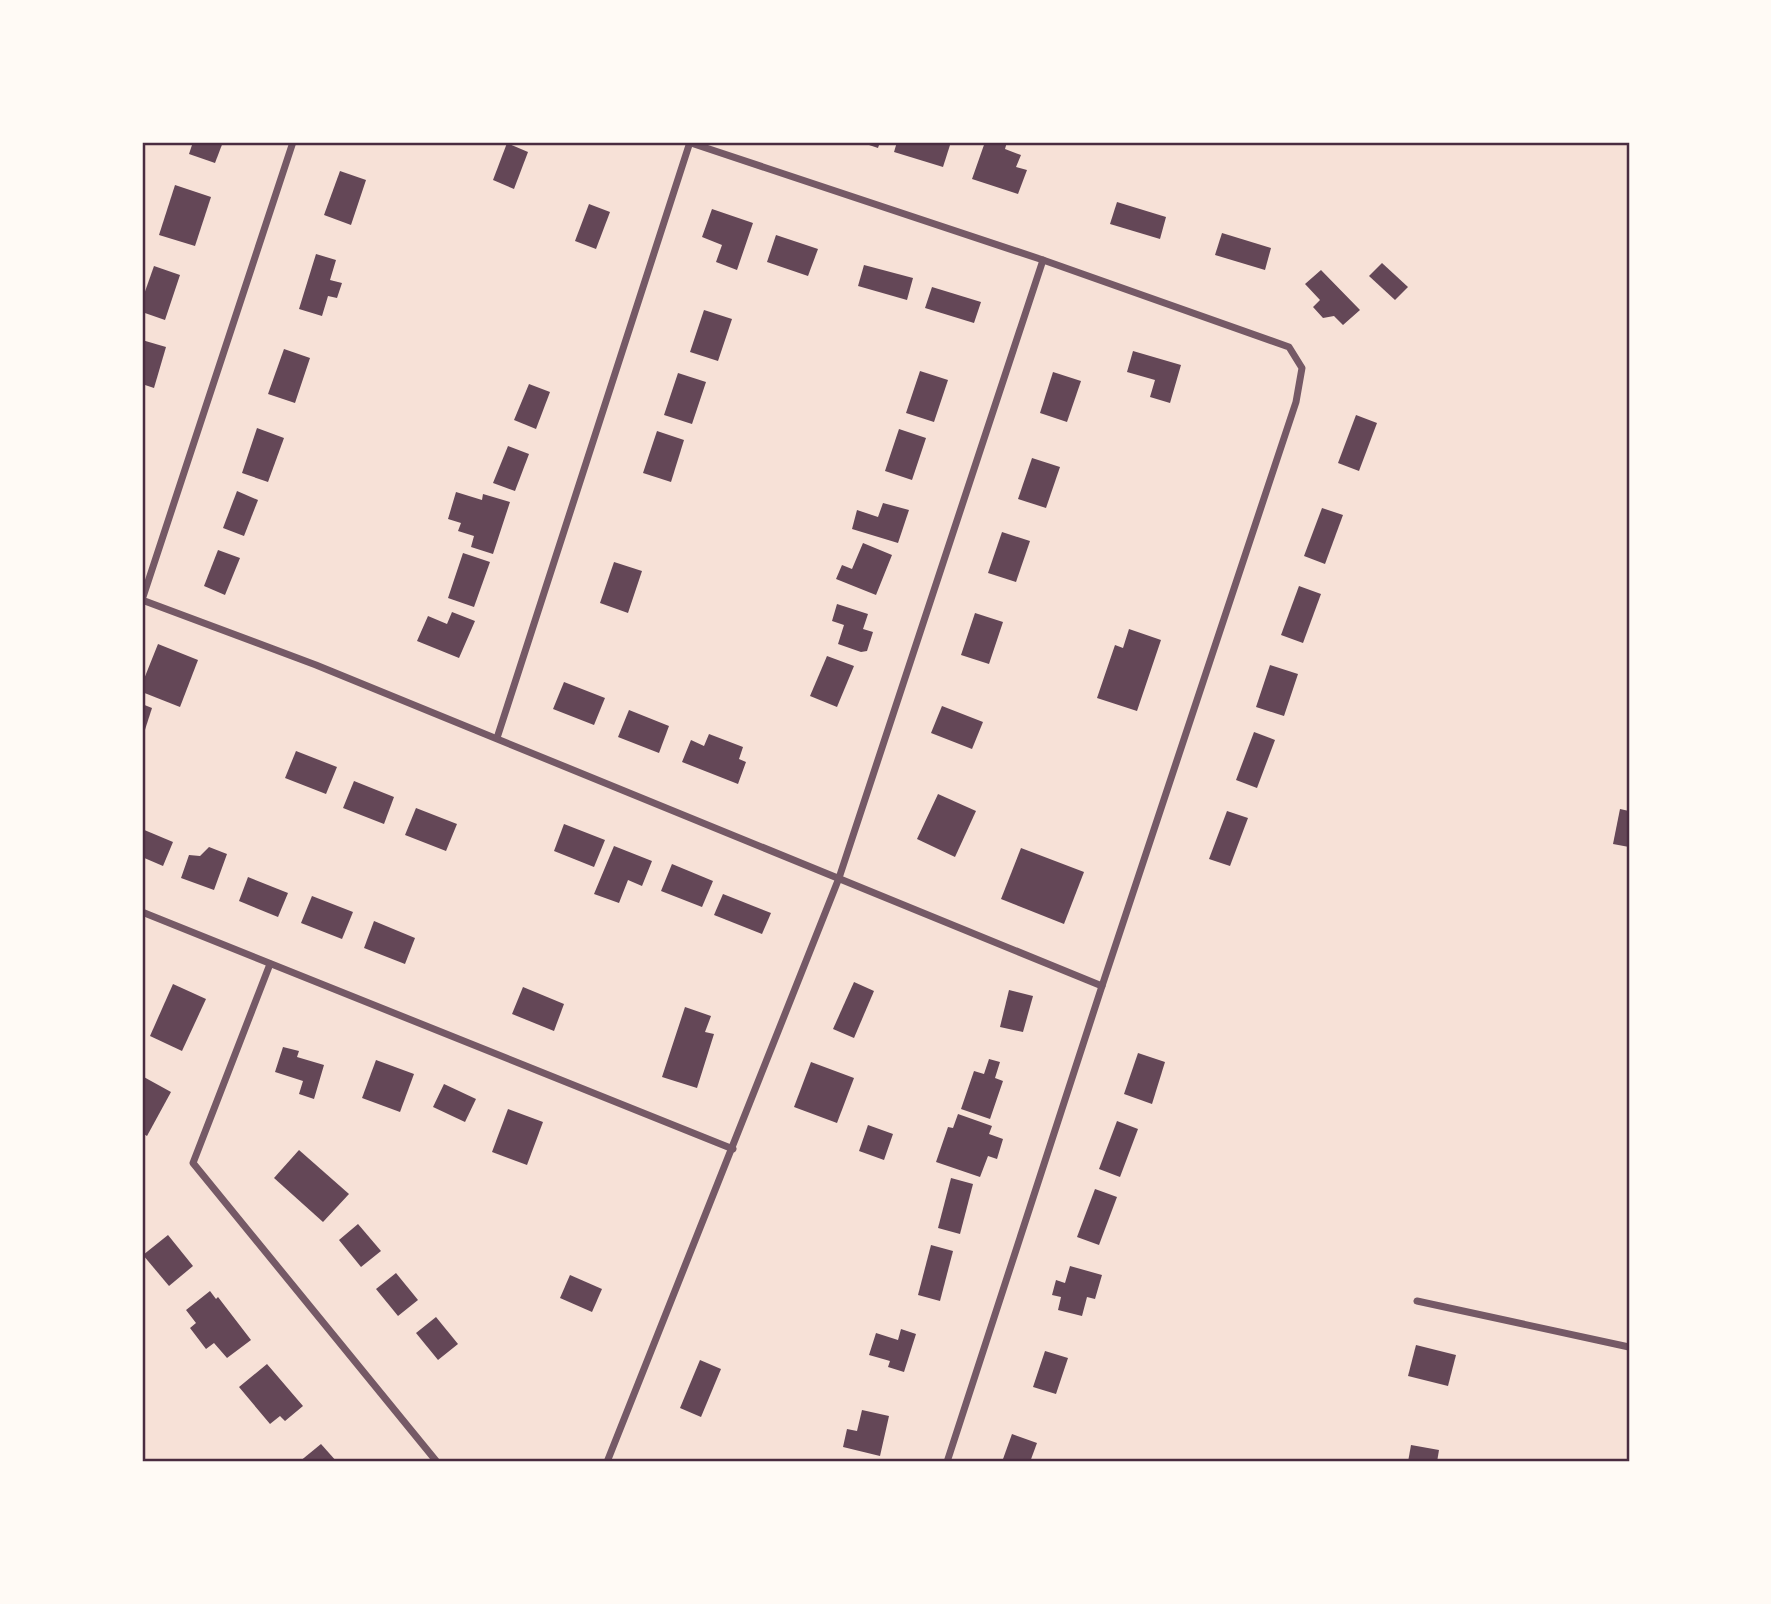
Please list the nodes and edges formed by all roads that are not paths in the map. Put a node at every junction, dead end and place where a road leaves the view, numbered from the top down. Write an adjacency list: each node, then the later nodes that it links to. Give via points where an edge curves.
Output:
1 (293, 142): 4 (street)
2 (689, 142): 3 (street); 5 (street)
3 (1042, 260): 6 (street); 9 (street, via 1289,347 1302,368 1296,402)
4 (142, 600): 5 (street)
5 (497, 738): 6 (street)
6 (839, 878): 9 (street); 10 (street)
7 (142, 912): 8 (street)
8 (270, 964): 10 (street); 13 (street, via 193,1163)
9 (1102, 986): 15 (street)
10 (733, 1149): 14 (street)
11 (1417, 1301): 12 (street)
12 (1629, 1347)
13 (437, 1462)
14 (607, 1462)
15 (947, 1462)

